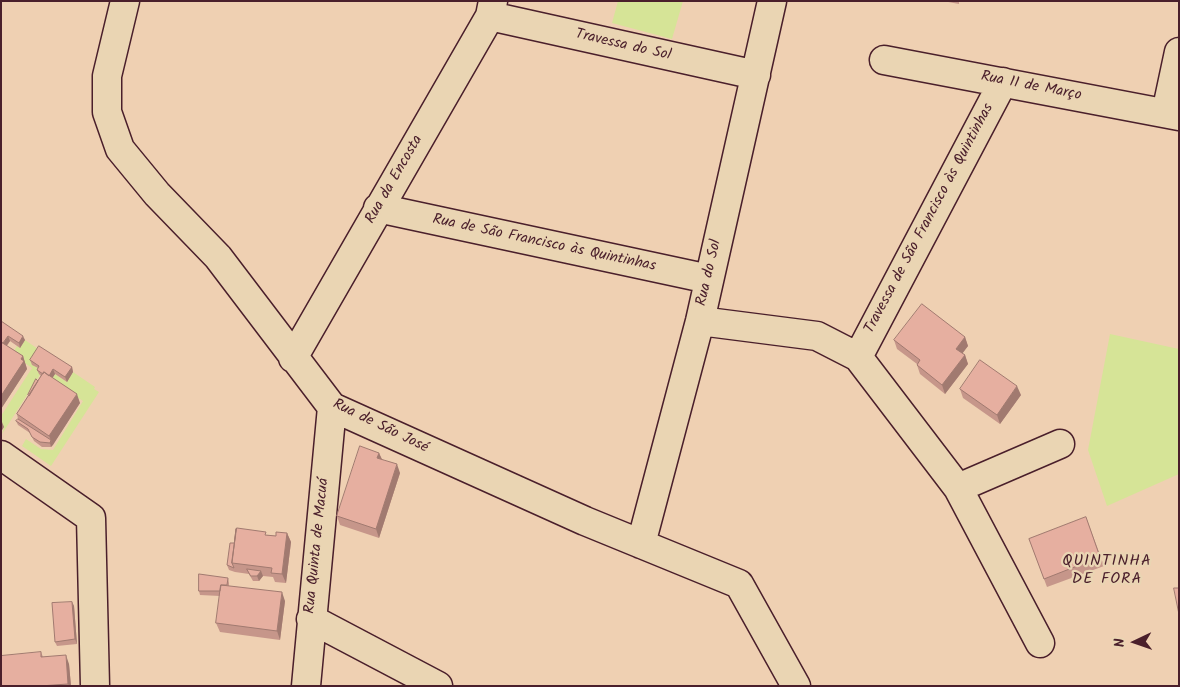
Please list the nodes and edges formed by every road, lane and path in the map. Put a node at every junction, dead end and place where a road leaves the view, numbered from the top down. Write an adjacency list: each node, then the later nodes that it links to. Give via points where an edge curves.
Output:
1 (125, 1): 13 (street, Rua de São José, via 108,76 107,112 120,149 157,194 218,257)
2 (772, 1): 6 (street, Rua do Sol)
3 (492, 9): 6 (street, Travessa do Sol); 9 (street, Rua da Encosta)
4 (1179, 52): 8 (street)
5 (884, 60): 7 (street, Rua 11 de Março)
6 (756, 75): 10 (street, Rua do Sol)
7 (1003, 82): 8 (street, Rua 11 de Março); 12 (street, Travessa de São Francisco às Quintinhas)
8 (1172, 115)
9 (378, 208): 10 (street, Rua de São Francisco às Quintinhas); 13 (street, Rua da Encosta)
10 (709, 279): 11 (street, Rua do Sol)
11 (700, 321): 12 (street, via 817,336); 18 (street, Rua do Sol)
12 (858, 357): 17 (street)
13 (293, 358): 14 (street, Rua de São José)
14 (332, 407): 18 (street, Rua de São José); 19 (street, Rua Quinta de Macuá)
15 (1060, 444): 17 (street)
16 (1, 455): 21 (street, via 91,518)
17 (958, 488): 20 (street)
18 (641, 544): 24 (street, Rua de São José, via 739,584)
19 (311, 619): 22 (street, Rua Quinta de Macuá); 23 (street)
20 (1040, 643)
21 (95, 686)
22 (306, 686)
23 (438, 686)
24 (796, 686)

